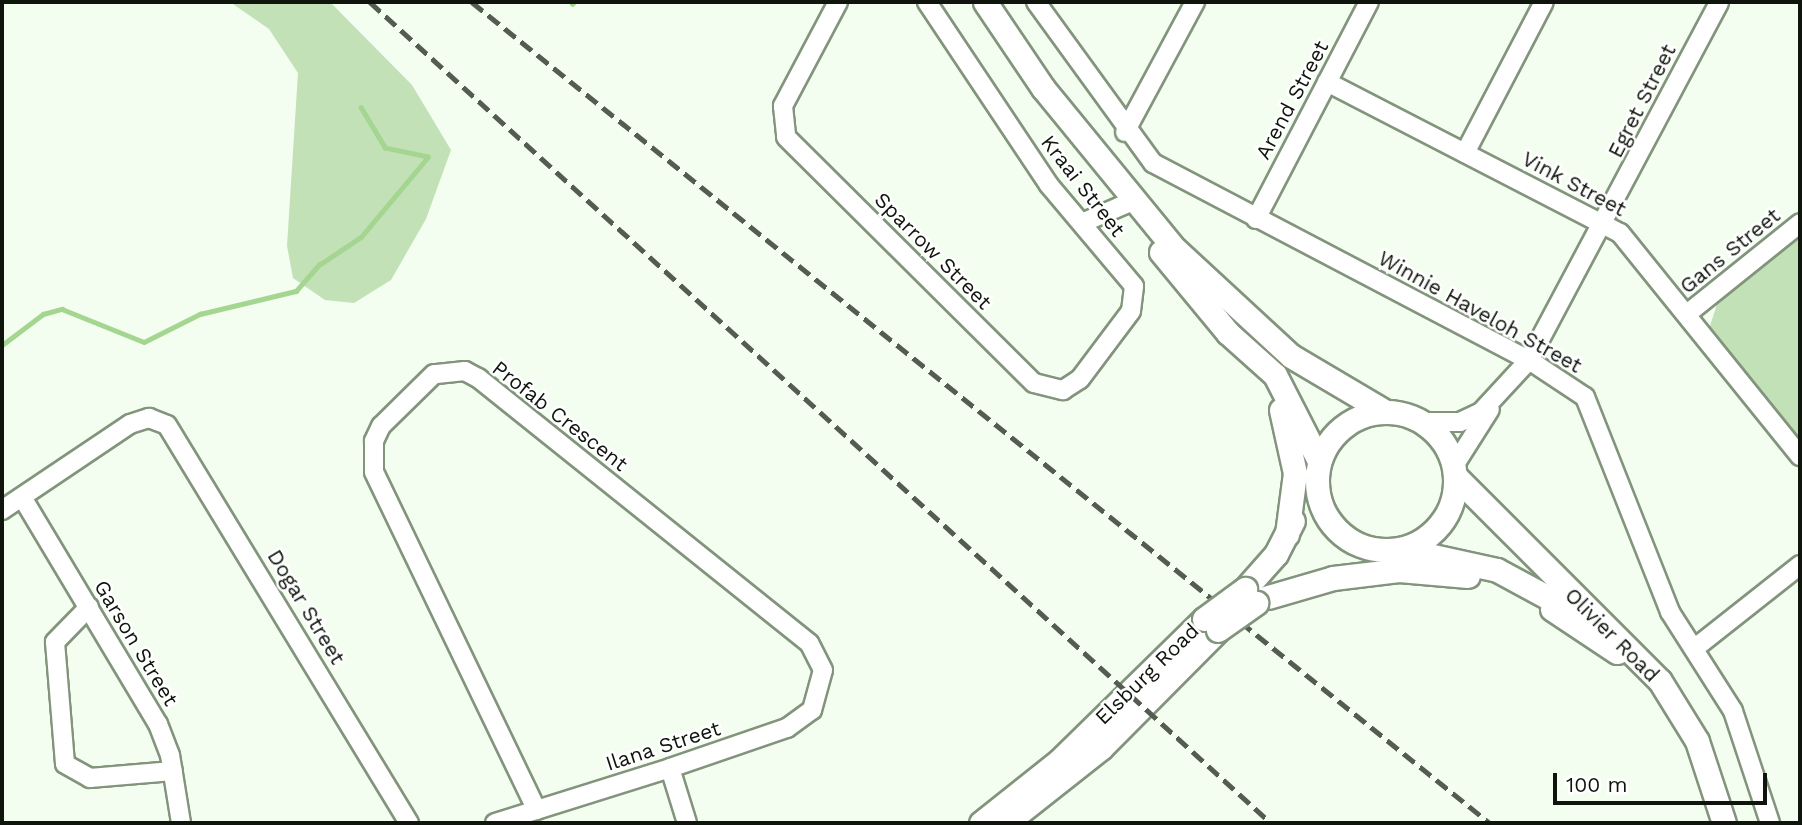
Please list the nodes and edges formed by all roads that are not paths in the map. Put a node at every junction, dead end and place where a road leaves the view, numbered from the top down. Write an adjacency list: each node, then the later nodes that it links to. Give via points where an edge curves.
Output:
1 (838, 2): 20 (street, Sparrow Street, via 783,106 782,127 793,145 1034,383)
2 (927, 2): 14 (street, Kraai Street, via 971,74)
3 (985, 2): 12 (main road)
4 (1036, 2): 10 (street, Winnie Haveloh Street)
5 (1195, 2): 10 (street)
6 (1369, 2): 9 (street, Arend Street)
7 (1544, 2): 11 (street)
8 (1719, 2): 16 (street, Egret Street)
9 (1327, 82): 11 (street, Vink Street); 13 (street, Arend Street)
10 (1125, 132): 13 (street, Winnie Haveloh Street, via 1173,177)
11 (1465, 153): 16 (street, Vink Street)
12 (1129, 201): 14 (street); 18 (main road); 22 (main road, via 1256,327 1313,371)
13 (1256, 219): 19 (street, Winnie Haveloh Street)
14 (1082, 223): 20 (street, Kraai Street, via 1134,286 1135,303 1080,380)
15 (1800, 223): 17 (street, Gans Street)
16 (1605, 224): 17 (street, Vink Street, via 1627,240); 19 (street, Egret Street)
17 (1687, 314): 24 (street, Vink Street)
18 (1228, 332): 25 (main road, via 1275,375); 29 (main road, via 1267,383 1290,435 1295,473)
19 (1529, 360): 21 (street, Egret Street); 36 (street, Winnie Haveloh Street, via 1570,386 1594,411 1670,612)
20 (1063, 390)
21 (1495, 400): 23 (street, via 1460,422); 26 (street)
22 (1384, 411): 23 (main road); 25 (main road, via 1343,426)
23 (1424, 422): 26 (main road)
24 (1800, 456)
25 (1318, 468): 29 (main road, Elsburg Road); 31 (main road, via 1328,519 1359,545)
26 (1455, 472): 30 (main road, via 1442,522); 49 (main road, Olivier Road, via 1660,681 1697,741)
27 (22, 497): 28 (street); 34 (street, Garson Street); 43 (street, Dogar Street, via 130,424 158,420 174,432)
28 (2, 510)
29 (1287, 534): 33 (main road, Elsburg Road)
30 (1401, 549): 31 (main road); 37 (main road, Olivier Road, via 1529,582)
31 (1378, 550): 33 (main road, Elsburg Road, via 1306,573)
32 (1800, 565): 36 (street)
33 (1256, 596): 35 (main road, Elsburg Road, bridge); 37 (main road, via 1363,573 1463,575 1547,607)
34 (89, 607): 40 (street, Garson Street, via 158,724); 40 (street, via 61,630 53,655 65,764 90,778)
35 (1211, 625): 46 (main road, Elsburg Road, via 1059,761); 47 (main road, Elsburg Road, via 1101,748)
36 (1695, 648): 50 (street, Winnie Haveloh Street, via 1730,704)
37 (1616, 652): 48 (main road, Olivier Road, via 1679,736)
38 (822, 683): 39 (street, Ilana Street, via 812,710 787,728); 41 (street, Profab Crescent, via 809,643 478,378 465,372 434,374 381,426 374,441 374,472)
39 (670, 768): 41 (street, Ilana Street); 45 (street)
40 (173, 771): 42 (street, Garson Street)
41 (537, 810): 44 (street, Ilana Street)
42 (181, 823)
43 (410, 823)
44 (495, 823)
45 (687, 823)
46 (981, 823)
47 (1005, 823)
48 (1712, 823)
49 (1724, 823)
50 (1770, 823)

